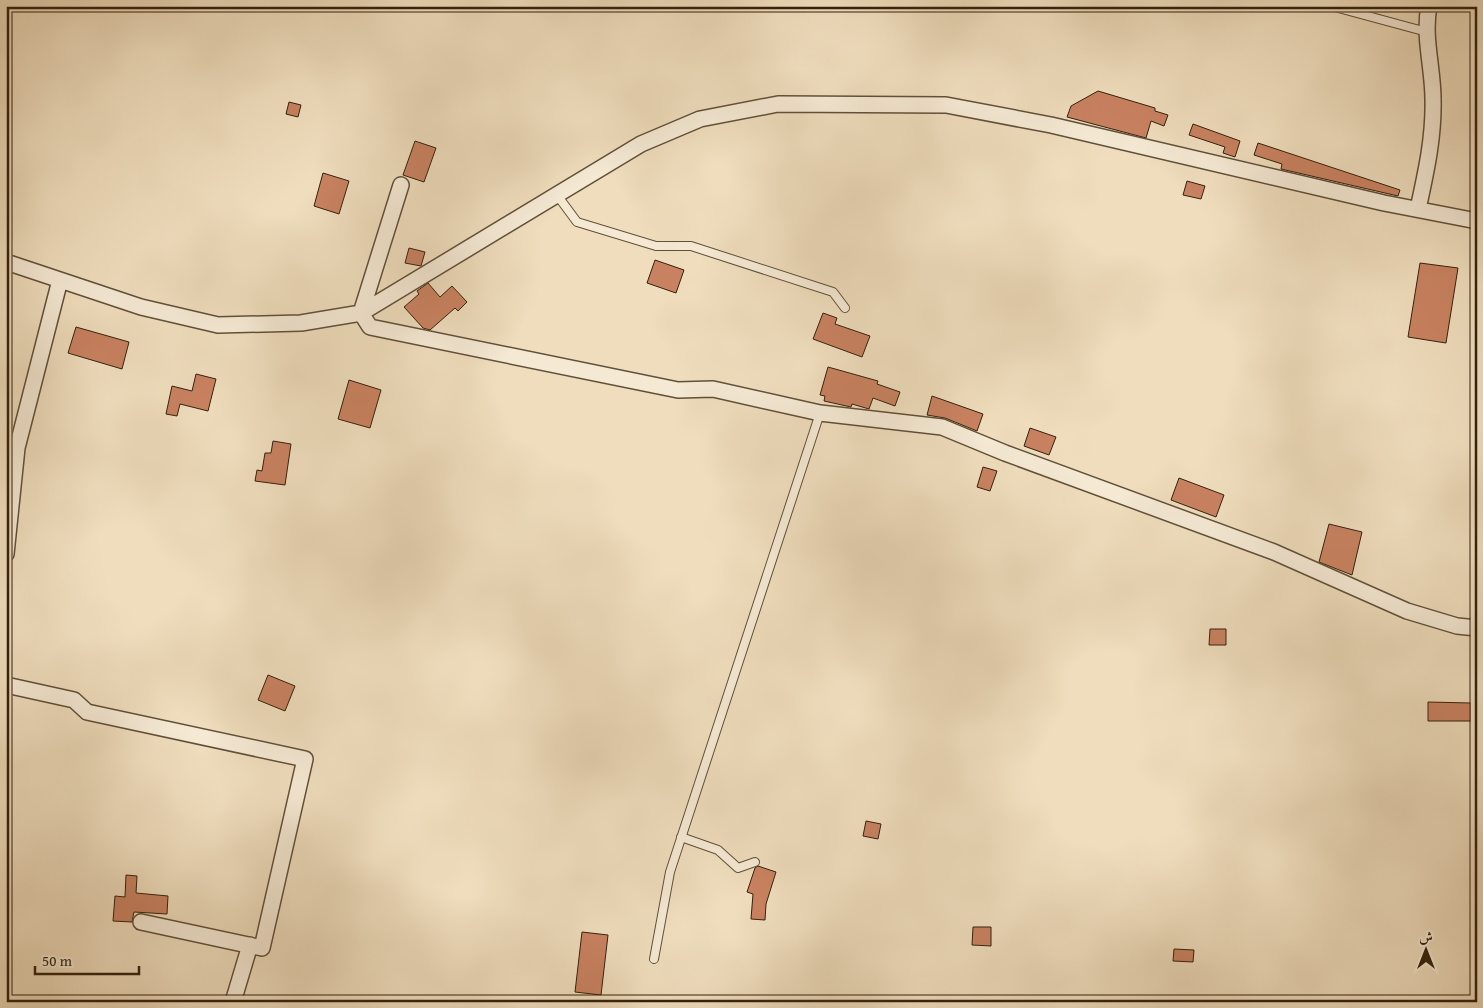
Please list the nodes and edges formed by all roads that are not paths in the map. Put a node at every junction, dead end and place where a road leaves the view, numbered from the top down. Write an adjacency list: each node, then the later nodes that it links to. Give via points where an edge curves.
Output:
1 (1331, 6): 3 (lane)
2 (1430, 6): 3 (street)
3 (1427, 32): 6 (street, via 1433,134)
4 (401, 185): 11 (street)
5 (557, 195): 6 (street, via 641,144 700,119 778,104 946,105 1061,127); 10 (lane, via 577,222 656,246 691,246 833,292); 11 (street)
6 (1418, 209): 7 (street)
7 (1477, 221)
8 (6, 262): 9 (street)
9 (60, 280): 11 (street, via 140,307 218,325 301,323); 13 (street, via 17,448)
10 (845, 308)
11 (361, 313): 12 (street, via 370,327 678,390 713,389)
12 (820, 413): 14 (street, via 942,427 1274,552 1407,611 1457,626); 16 (lane)
13 (6, 554)
14 (1477, 628)
15 (6, 685): 19 (street, via 74,700 87,712 305,759 262,948)
16 (681, 837): 17 (lane, via 718,850 738,868); 20 (lane, via 670,872)
17 (755, 862)
18 (141, 922): 19 (street)
19 (250, 945): 21 (street)
20 (654, 960)
21 (234, 1002)

